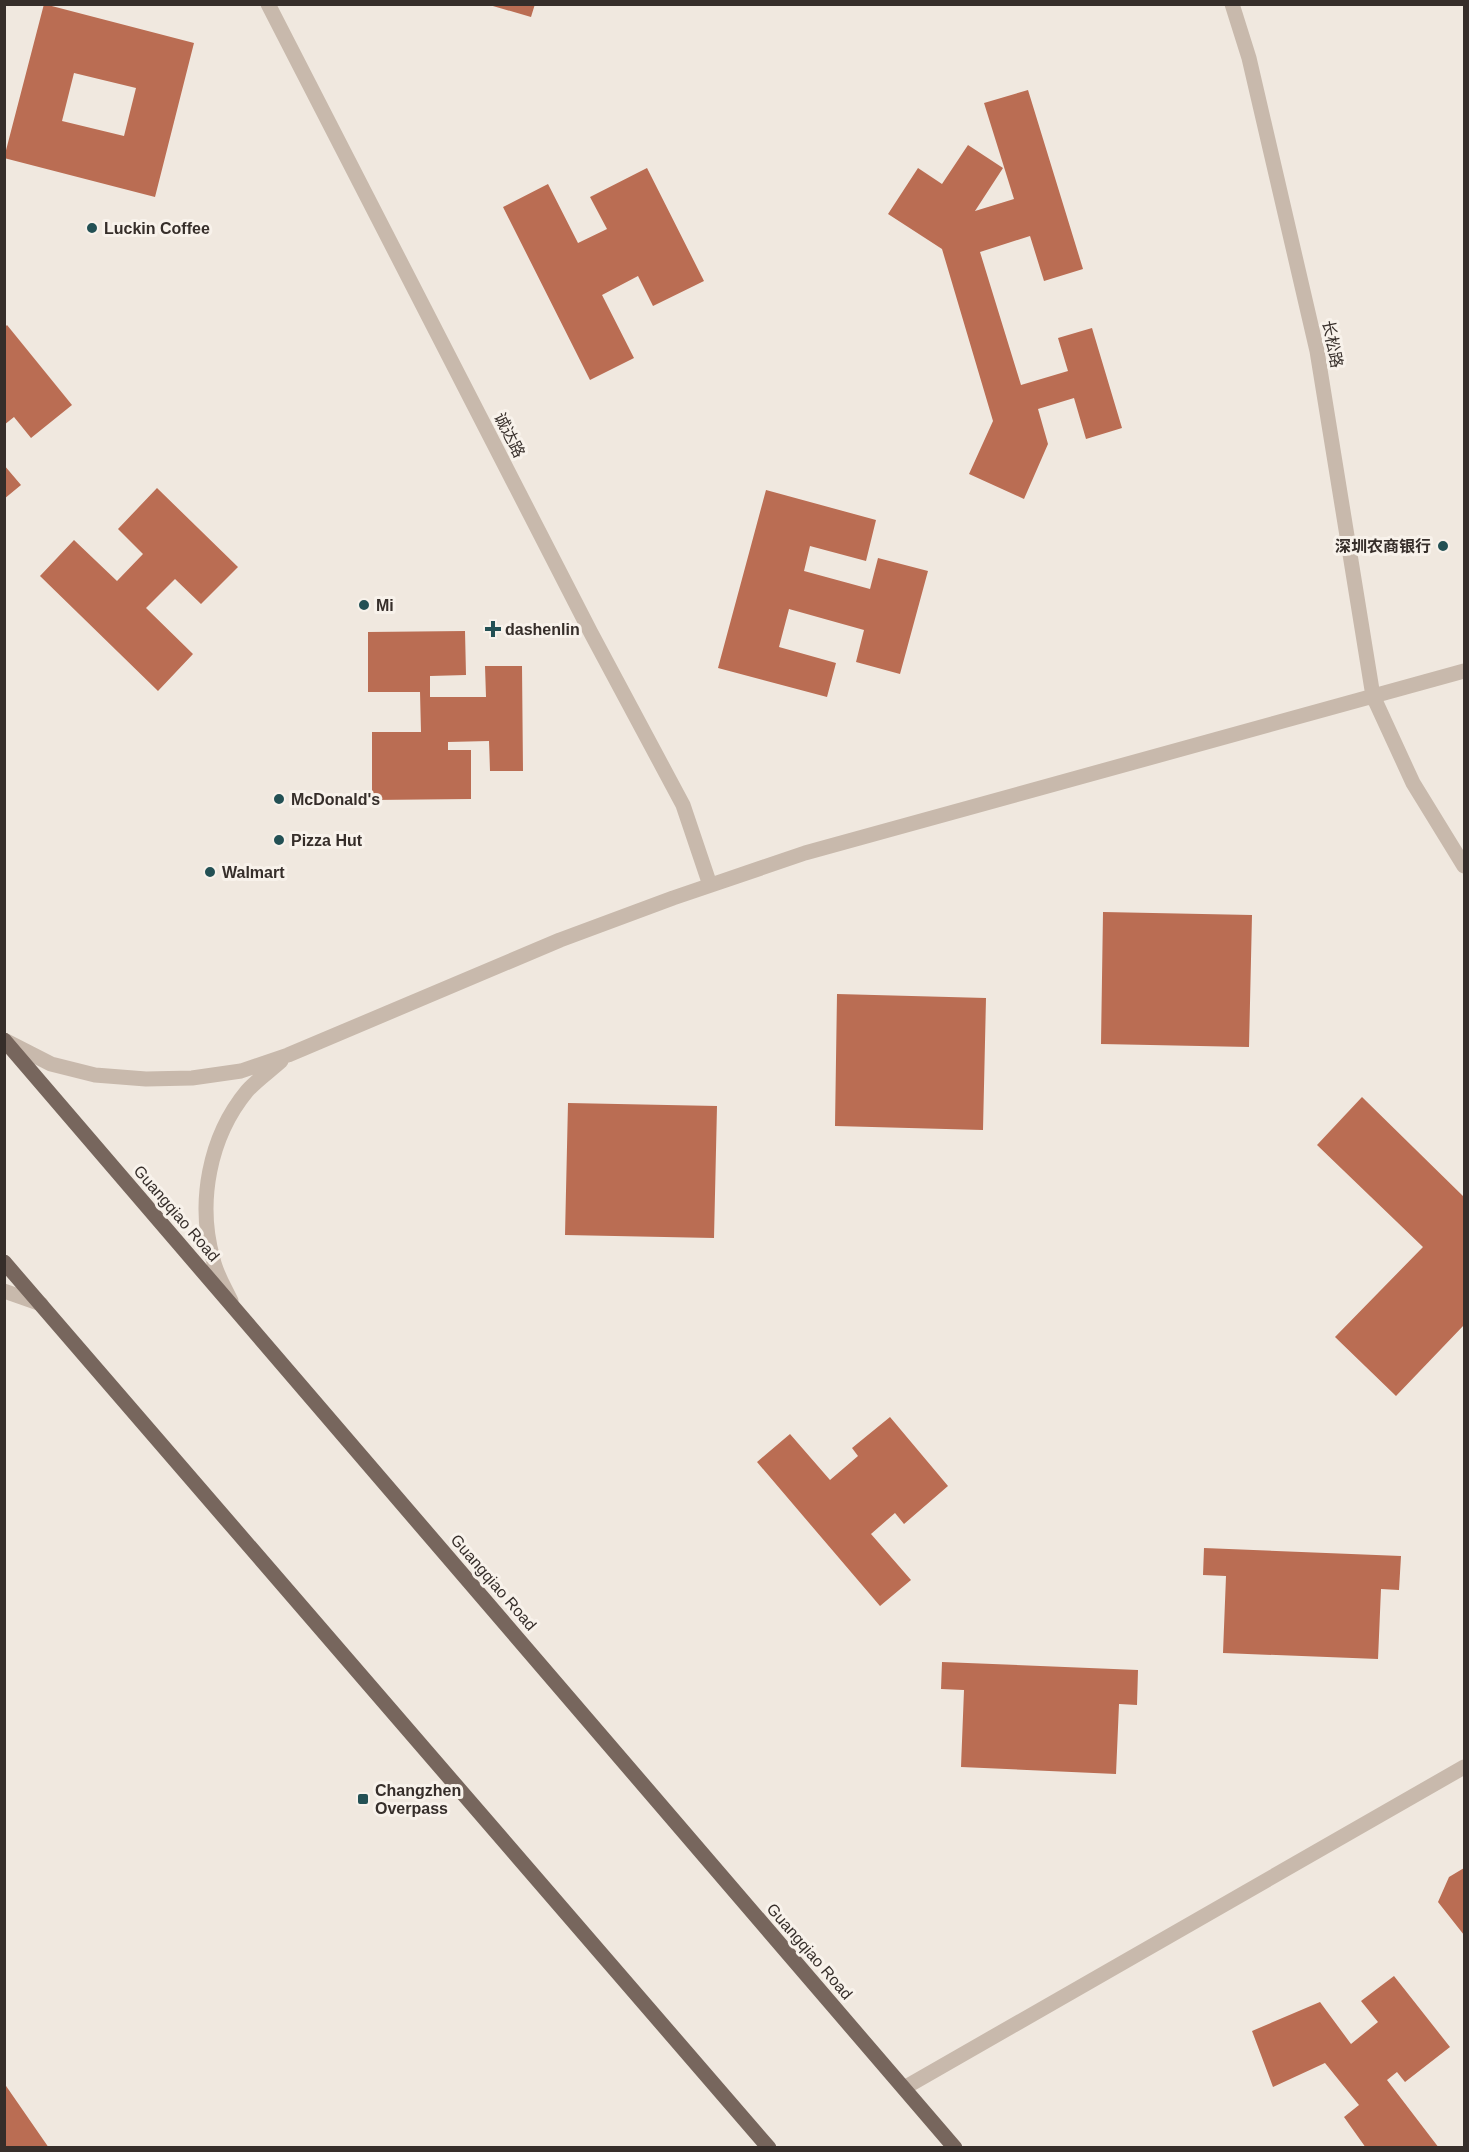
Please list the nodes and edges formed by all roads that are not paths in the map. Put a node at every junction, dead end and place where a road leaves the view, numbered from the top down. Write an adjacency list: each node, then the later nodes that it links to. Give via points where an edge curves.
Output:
1 (268, 4): 6 (street, 诚达路, via 683,805)
2 (1232, 4): 4 (street, 长松路, via 1249,58 1317,351)
3 (1464, 671): 4 (street)
4 (1373, 696): 5 (street, 长松路, via 1413,783); 6 (street, via 805,853)
5 (1464, 867)
6 (710, 885): 8 (street, via 560,940)
7 (5, 1041): 8 (street, via 51,1064 95,1075 146,1079 241,1071); 12 (main road, Guangqiao Road)
8 (288, 1055): 12 (street, via 248,1091 223,1127 208,1173 205,1218 213,1260)
9 (4, 1262): 11 (main road)
10 (4, 1291): 11 (street)
11 (41, 1304): 15 (main road)
12 (232, 1305): 14 (main road, Guangqiao Road)
13 (1464, 1767): 14 (street)
14 (904, 2088): 16 (main road, Guangqiao Road)
15 (769, 2148)
16 (955, 2148)

